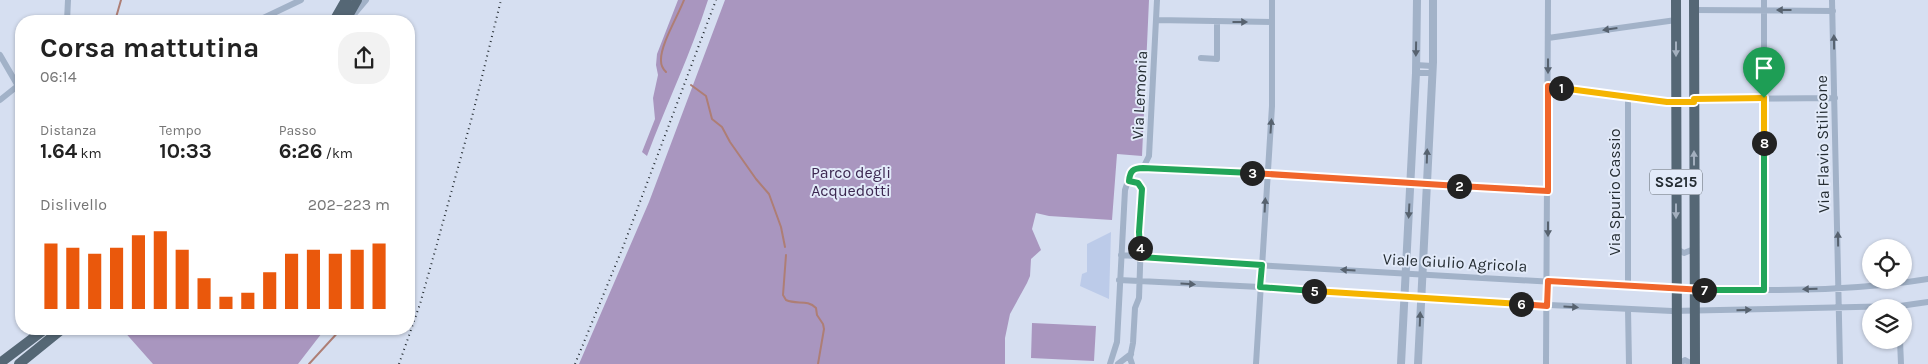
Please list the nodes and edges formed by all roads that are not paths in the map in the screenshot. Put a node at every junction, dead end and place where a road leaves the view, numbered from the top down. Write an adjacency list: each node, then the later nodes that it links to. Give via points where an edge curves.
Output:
1 (68, 0): 17 (street)
2 (301, 0): 18 (street)
3 (346, 0): 19 (main road)
4 (357, 0): 20 (main road)
5 (366, 0): 21 (street)
6 (1157, 0): 22 (street, Via Lemonia)
7 (1272, 0): 25 (street)
8 (1417, 0): 29 (street, one-way to 29)
9 (1433, 0): 30 (street)
10 (1548, 0): 26 (street)
11 (1676, 0): 23 (main road, SS215)
12 (1764, 0): 15 (street)
13 (1832, 0): 16 (street, Via Flavio Stilicone)
14 (1694, 5): 15 (street); 38 (main road, SS215)
15 (1764, 10): 16 (street, one-way to 15); 35 (street)
16 (1833, 11): 36 (street, Via Flavio Stilicone, one-way to 16)
17 (67, 15)
18 (269, 15)
19 (337, 15)
20 (349, 15)
21 (352, 15)
22 (1156, 20): 24 (street); 40 (street, Via Lemonia, via 1149,158)
23 (1676, 20): 26 (street, one-way to 26); 39 (main road, SS215, one-way to 39)
24 (1217, 22): 25 (street, one-way to 25); 28 (street, via 1217,59)
25 (1272, 22): 41 (street, one-way to 25, via 1273,86)
26 (1548, 38): 32 (street, one-way to 32)
27 (0, 55): 31 (street)
28 (1201, 58)
29 (1416, 69): 30 (street); 43 (street)
30 (1432, 70): 44 (street, one-way to 30)
31 (15, 78)
32 (1548, 86): 34 (street); 45 (street)
33 (15, 89): 37 (street)
34 (1628, 98): 39 (street); 57 (street, Via Spurio Cassio)
35 (1764, 98): 36 (street); 38 (street); 62 (street)
36 (1835, 98): 59 (street, Via Flavio Stilicone, one-way to 36)
37 (0, 100)
38 (1694, 101): 39 (street); 47 (main road, SS215, one-way to 38)
39 (1676, 102): 46 (main road, SS215, one-way to 46)
40 (1143, 168): 41 (street); 42 (street, via 1132,170)
41 (1267, 174): 43 (street); 50 (street, one-way to 41)
42 (1129, 181): 48 (street, via 1124,190); 49 (street, via 1138,183 1142,189)
43 (1410, 183): 44 (street); 51 (street, one-way to 51)
44 (1426, 184): 45 (street); 52 (street)
45 (1548, 191): 56 (street, one-way to 56)
46 (1676, 248): 47 (street, via 1684,253); 60 (main road, SS215)
47 (1694, 249): 61 (main road, SS215)
48 (1121, 255): 49 (street, Viale Giulio Agricola); 53 (street)
49 (1140, 257): 50 (street, Viale Giulio Agricola); 55 (street)
50 (1262, 265): 51 (street, Viale Giulio Agricola, one-way to 50); 58 (street)
51 (1406, 274): 52 (street, Viale Giulio Agricola); 63 (street)
52 (1422, 274): 56 (street, Viale Giulio Agricola); 64 (street)
53 (1119, 280): 55 (street); 75 (street)
54 (1928, 280): 59 (street, Viale Giulio Agricola)
55 (1139, 281): 58 (street, one-way to 58); 77 (street)
56 (1548, 281): 57 (street, Viale Giulio Agricola); 67 (street)
57 (1628, 286): 60 (street, Viale Giulio Agricola)
58 (1260, 287): 63 (street); 83 (street)
59 (1838, 288): 62 (street, Viale Giulio Agricola, one-way to 62); 68 (street, Via Flavio Stilicone)
60 (1676, 289): 61 (street, Viale Giulio Agricola); 71 (main road, SS215)
61 (1694, 290): 62 (street, Viale Giulio Agricola); 72 (main road, SS215)
62 (1764, 290)
63 (1405, 298): 64 (street); 84 (street)
64 (1420, 299): 67 (street); 85 (street, one-way to 64)
65 (1928, 302): 66 (street)
66 (1912, 305)
67 (1547, 306): 70 (street, one-way to 70); 86 (street)
68 (1839, 308): 69 (street); 72 (street, one-way to 68); 90 (street, Via Flavio Stilicone)
69 (1862, 308)
70 (1628, 309): 71 (street); 87 (street)
71 (1676, 311): 72 (street); 88 (main road, SS215)
72 (1695, 312): 89 (main road, SS215)
73 (36, 335): 78 (main road)
74 (55, 335): 79 (main road)
75 (1116, 348): 77 (street); 80 (street)
76 (1900, 349): 91 (street)
77 (1131, 354): 81 (street); 82 (street)
78 (1, 359)
79 (19, 364)
80 (1110, 364)
81 (1118, 364)
82 (1132, 364)
83 (1256, 364)
84 (1401, 364)
85 (1418, 364)
86 (1546, 364)
87 (1629, 364)
88 (1678, 364): 89 (street, via 1685,360)
89 (1693, 364)
90 (1840, 364)
91 (1901, 364)

